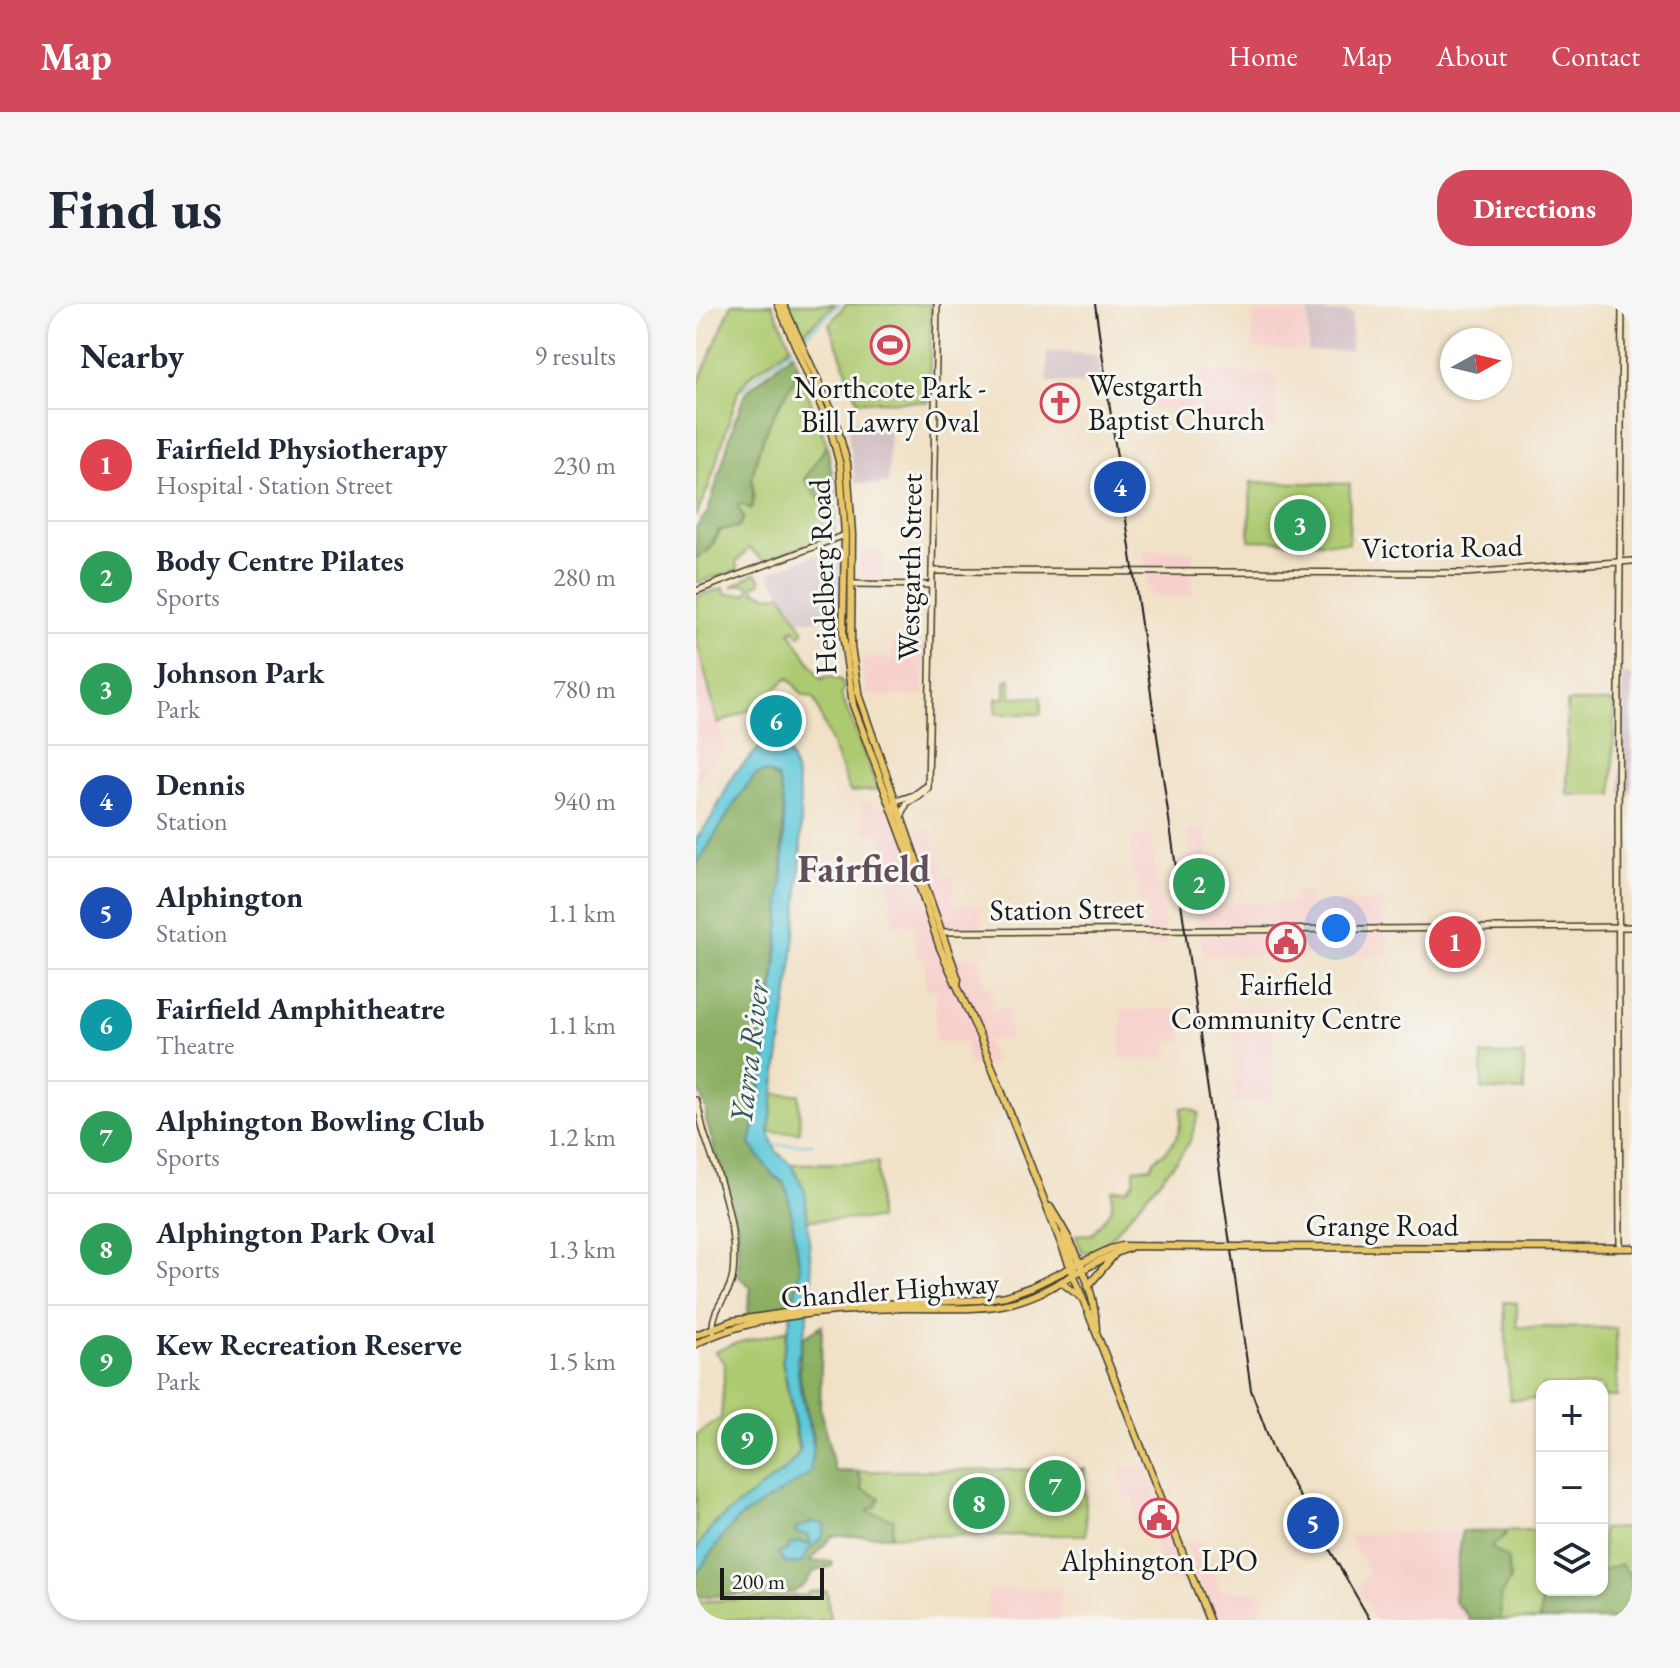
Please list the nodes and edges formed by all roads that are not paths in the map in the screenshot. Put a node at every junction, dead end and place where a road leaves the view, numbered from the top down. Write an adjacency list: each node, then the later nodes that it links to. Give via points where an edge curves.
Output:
1 (781, 304): 4 (main road, Heidelberg Road, via 842,442 850,489)
2 (937, 304): 9 (street, Westgarth Street)
3 (1622, 304): 8 (street)
4 (849, 534): 5 (street); 6 (main road, Heidelberg Road); 10 (main road, Heidelberg Road)
5 (830, 542): 6 (street); 12 (street)
6 (845, 552): 10 (main road, Heidelberg Road)
7 (1632, 561): 8 (street, Victoria Road)
8 (1621, 562): 9 (street, Victoria Road, via 1464,573); 17 (street)
9 (932, 571): 11 (street, Westgarth Street)
10 (847, 584): 11 (street); 13 (main road, Heidelberg Road, via 854,673)
11 (931, 585): 14 (street, Westgarth Street, via 928,782)
12 (696, 591)
13 (883, 777): 15 (main road, Heidelberg Road); 16 (main road, Heidelberg Road)
14 (915, 797): 15 (street, Westgarth Street); 16 (street, Westgarth Street)
15 (896, 801): 16 (main road, Heidelberg Road)
16 (898, 815): 19 (main road, Heidelberg Road)
17 (1620, 927): 18 (street, Station Street); 20 (street, Station Street); 27 (street)
18 (1632, 927)
19 (937, 932): 20 (street, Station Street); 21 (main road, Heidelberg Road); 22 (main road, Heidelberg Road)
20 (969, 932): 21 (street, via 953,937)
21 (946, 947): 22 (main road, Heidelberg Road)
22 (957, 984): 24 (main road, Heidelberg Road)
23 (696, 1100): 37 (street, via 733,1234 733,1279)
24 (1044, 1198): 25 (main road, Heidelberg Road); 25 (main road, Heidelberg Road)
25 (1060, 1228): 30 (main road, Heidelberg Road); 31 (main road, Heidelberg Road)
26 (1132, 1247): 27 (main road, Grange Road, bridge); 29 (main road, Grange Road); 31 (main road, Grange Road, via 1110,1249)
27 (1620, 1248): 28 (main road, Grange Road)
28 (1632, 1248)
29 (1117, 1252): 31 (main road, Grange Road); 35 (main road)
30 (1065, 1258): 31 (main road, Heidelberg Road); 32 (main road)
31 (1077, 1267): 32 (main road, Chandler Highway); 33 (main road, Chandler Highway); 33 (main road, Heidelberg Road); 35 (main road, Heidelberg Road)
32 (1053, 1276): 38 (main road, Chandler Highway, via 987,1299)
33 (1073, 1276): 34 (main road, Chandler Highway); 36 (main road, Heidelberg Road)
34 (1061, 1282): 36 (main road); 38 (main road, Chandler Highway, via 1019,1301 987,1307)
35 (1088, 1286): 41 (main road, Heidelberg Road)
36 (1082, 1298): 41 (main road, Heidelberg Road)
37 (716, 1308): 39 (street); 42 (street)
38 (831, 1309): 40 (main road, Chandler Highway)
39 (727, 1323): 40 (main road, Chandler Highway); 42 (main road, Chandler Highway)
40 (742, 1323): 42 (main road, Chandler Highway)
41 (1096, 1329): 45 (main road, Heidelberg Road)
42 (715, 1331): 43 (main road, Chandler Highway); 44 (main road, Chandler Highway)
43 (696, 1335)
44 (696, 1344)
45 (1209, 1620)

